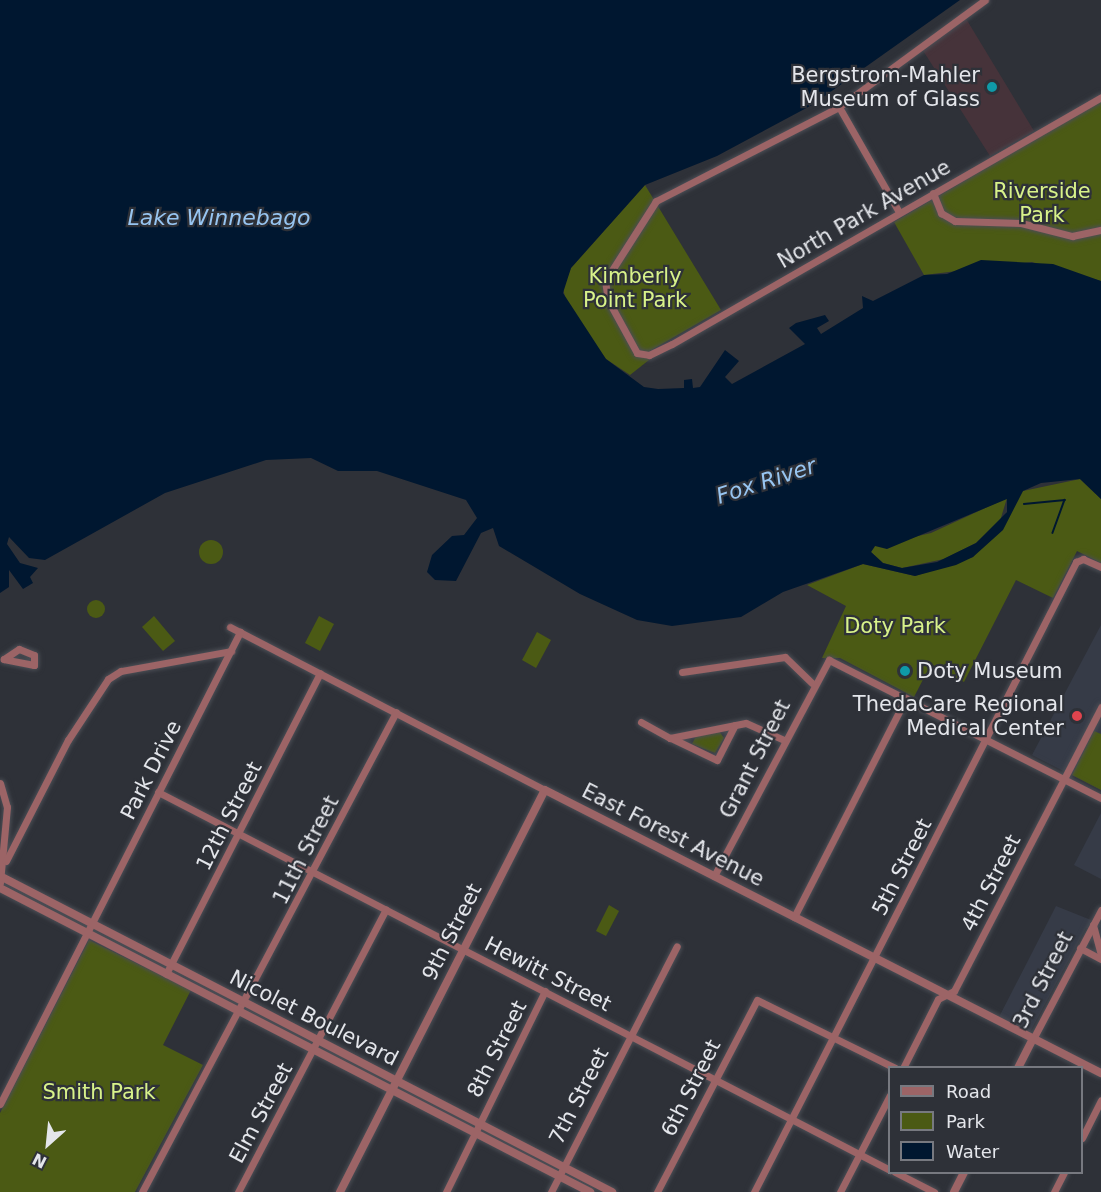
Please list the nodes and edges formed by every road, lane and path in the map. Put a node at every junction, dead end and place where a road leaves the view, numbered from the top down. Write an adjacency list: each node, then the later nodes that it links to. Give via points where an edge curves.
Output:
1 (985, 0): 3 (street)
2 (1101, 97): 4 (street, North Park Avenue)
3 (839, 107): 5 (street); 5 (street, North Park Avenue, via 662,196 647,210 605,281 611,307 641,355 672,344)
4 (933, 193): 5 (street, North Park Avenue); 6 (street, via 948,219 1021,223 1072,236)
5 (899, 212)
6 (1101, 230)
7 (1101, 567): 20 (street, 5th Street, via 1080,559)
8 (230, 627): 9 (street, East Forest Avenue)
9 (240, 632): 10 (street, Park Drive); 12 (street, East Forest Avenue)
10 (231, 651): 25 (street, Park Drive); 28 (street, via 131,668 108,679 68,740)
11 (682, 672): 13 (street, via 782,657)
12 (320, 673): 16 (street, East Forest Avenue); 27 (street, 12th Street)
13 (812, 683): 14 (street, Grant Street, via 829,660); 21 (street, Grant Street)
14 (906, 698): 20 (street); 35 (street)
15 (1101, 707): 22 (street, 4th Street)
16 (396, 712): 24 (street, East Forest Avenue); 29 (street, 11th Street)
17 (641, 722): 19 (street)
18 (735, 725): 19 (street); 19 (street, via 717,760); 21 (street, via 755,725)
19 (670, 738)
20 (986, 739): 22 (street); 43 (street, 5th Street)
21 (784, 740): 30 (street, Grant Street)
22 (1064, 779): 26 (street); 48 (street, 4th Street, via 954,991)
23 (0, 783): 28 (street, via 6,802)
24 (545, 790): 30 (street, East Forest Avenue); 41 (street, 9th Street)
25 (158, 792): 27 (street, Hewitt Street); 36 (street, Park Drive)
26 (1101, 798)
27 (238, 834): 29 (street, Hewitt Street); 45 (street, 12th Street)
28 (6, 861): 31 (street)
29 (313, 873): 33 (street, Hewitt Street); 49 (street, 11th Street)
30 (714, 876): 35 (street, East Forest Avenue)
31 (1, 879): 36 (street, Nicolet Boulevard)
32 (0, 888): 38 (street, Nicolet Boulevard)
33 (386, 909): 41 (street, Hewitt Street); 54 (street, Elm Street)
34 (1101, 910): 37 (street, 3rd Street)
35 (794, 917): 43 (street, East Forest Avenue)
36 (92, 923): 38 (street, Park Drive); 45 (street, Nicolet Boulevard)
37 (1093, 925): 40 (street, 3rd Street); 42 (street)
38 (87, 933): 46 (street, Nicolet Boulevard); 65 (street, Park Drive)
39 (676, 946): 51 (street, 7th Street)
40 (1080, 948): 44 (street); 53 (street, 3rd Street)
41 (464, 949): 47 (street, Hewitt Street); 61 (street, 9th Street)
42 (1101, 954)
43 (874, 958): 48 (street, East Forest Avenue); 52 (street, 5th Street)
44 (1101, 958)
45 (171, 964): 46 (street, 12th Street); 49 (street, Nicolet Boulevard)
46 (166, 974): 50 (street, Nicolet Boulevard)
47 (545, 991): 51 (street, Hewitt Street); 67 (street, 8th Street)
48 (947, 995): 53 (street, East Forest Avenue); 57 (street, 4th Street, via 938,999)
49 (245, 1003): 50 (street, 11th Street); 54 (street, Nicolet Boulevard)
50 (239, 1012): 55 (street, Nicolet Boulevard); 77 (street, 11th Street)
51 (629, 1035): 60 (street, Hewitt Street); 71 (street, 7th Street)
52 (833, 1037): 56 (street); 60 (street, 6th Street, via 757,1000); 66 (street, 5th Street)
53 (1033, 1039): 58 (street, 3rd Street); 59 (street, East Forest Avenue)
54 (318, 1040): 55 (street, Elm Street); 61 (street, Nicolet Boulevard)
55 (313, 1050): 62 (street, Nicolet Boulevard); 78 (street, Elm Street)
56 (891, 1066)
57 (904, 1066)
58 (1019, 1066)
59 (1101, 1073)
60 (714, 1079): 66 (street, Hewitt Street); 84 (street, 6th Street)
61 (397, 1080): 62 (street, 9th Street); 67 (street, Nicolet Boulevard)
62 (392, 1090): 68 (street, Nicolet Boulevard); 79 (street, 9th Street)
63 (888, 1099): 70 (street)
64 (1101, 1100): 69 (street)
65 (0, 1104)
66 (791, 1119): 70 (street, Hewitt Street); 85 (street, 5th Street)
67 (479, 1122): 68 (street, 8th Street); 71 (street, Nicolet Boulevard)
68 (475, 1133): 76 (street, Nicolet Boulevard); 80 (street, 8th Street)
69 (1083, 1136)
70 (859, 1154): 72 (street, Hewitt Street); 86 (street)
71 (562, 1165): 76 (street, 7th Street); 83 (street, Nicolet Boulevard)
72 (888, 1169)
73 (897, 1174): 87 (street)
74 (963, 1174): 88 (street)
75 (1063, 1174): 89 (street)
76 (558, 1176): 81 (street, 7th Street); 82 (street, Nicolet Boulevard)
77 (142, 1192)
78 (238, 1192)
79 (340, 1192)
80 (446, 1192)
81 (551, 1192)
82 (590, 1192)
83 (612, 1192)
84 (657, 1192)
85 (754, 1192)
86 (840, 1192)
87 (934, 1192)
88 (954, 1192)
89 (1054, 1192)

